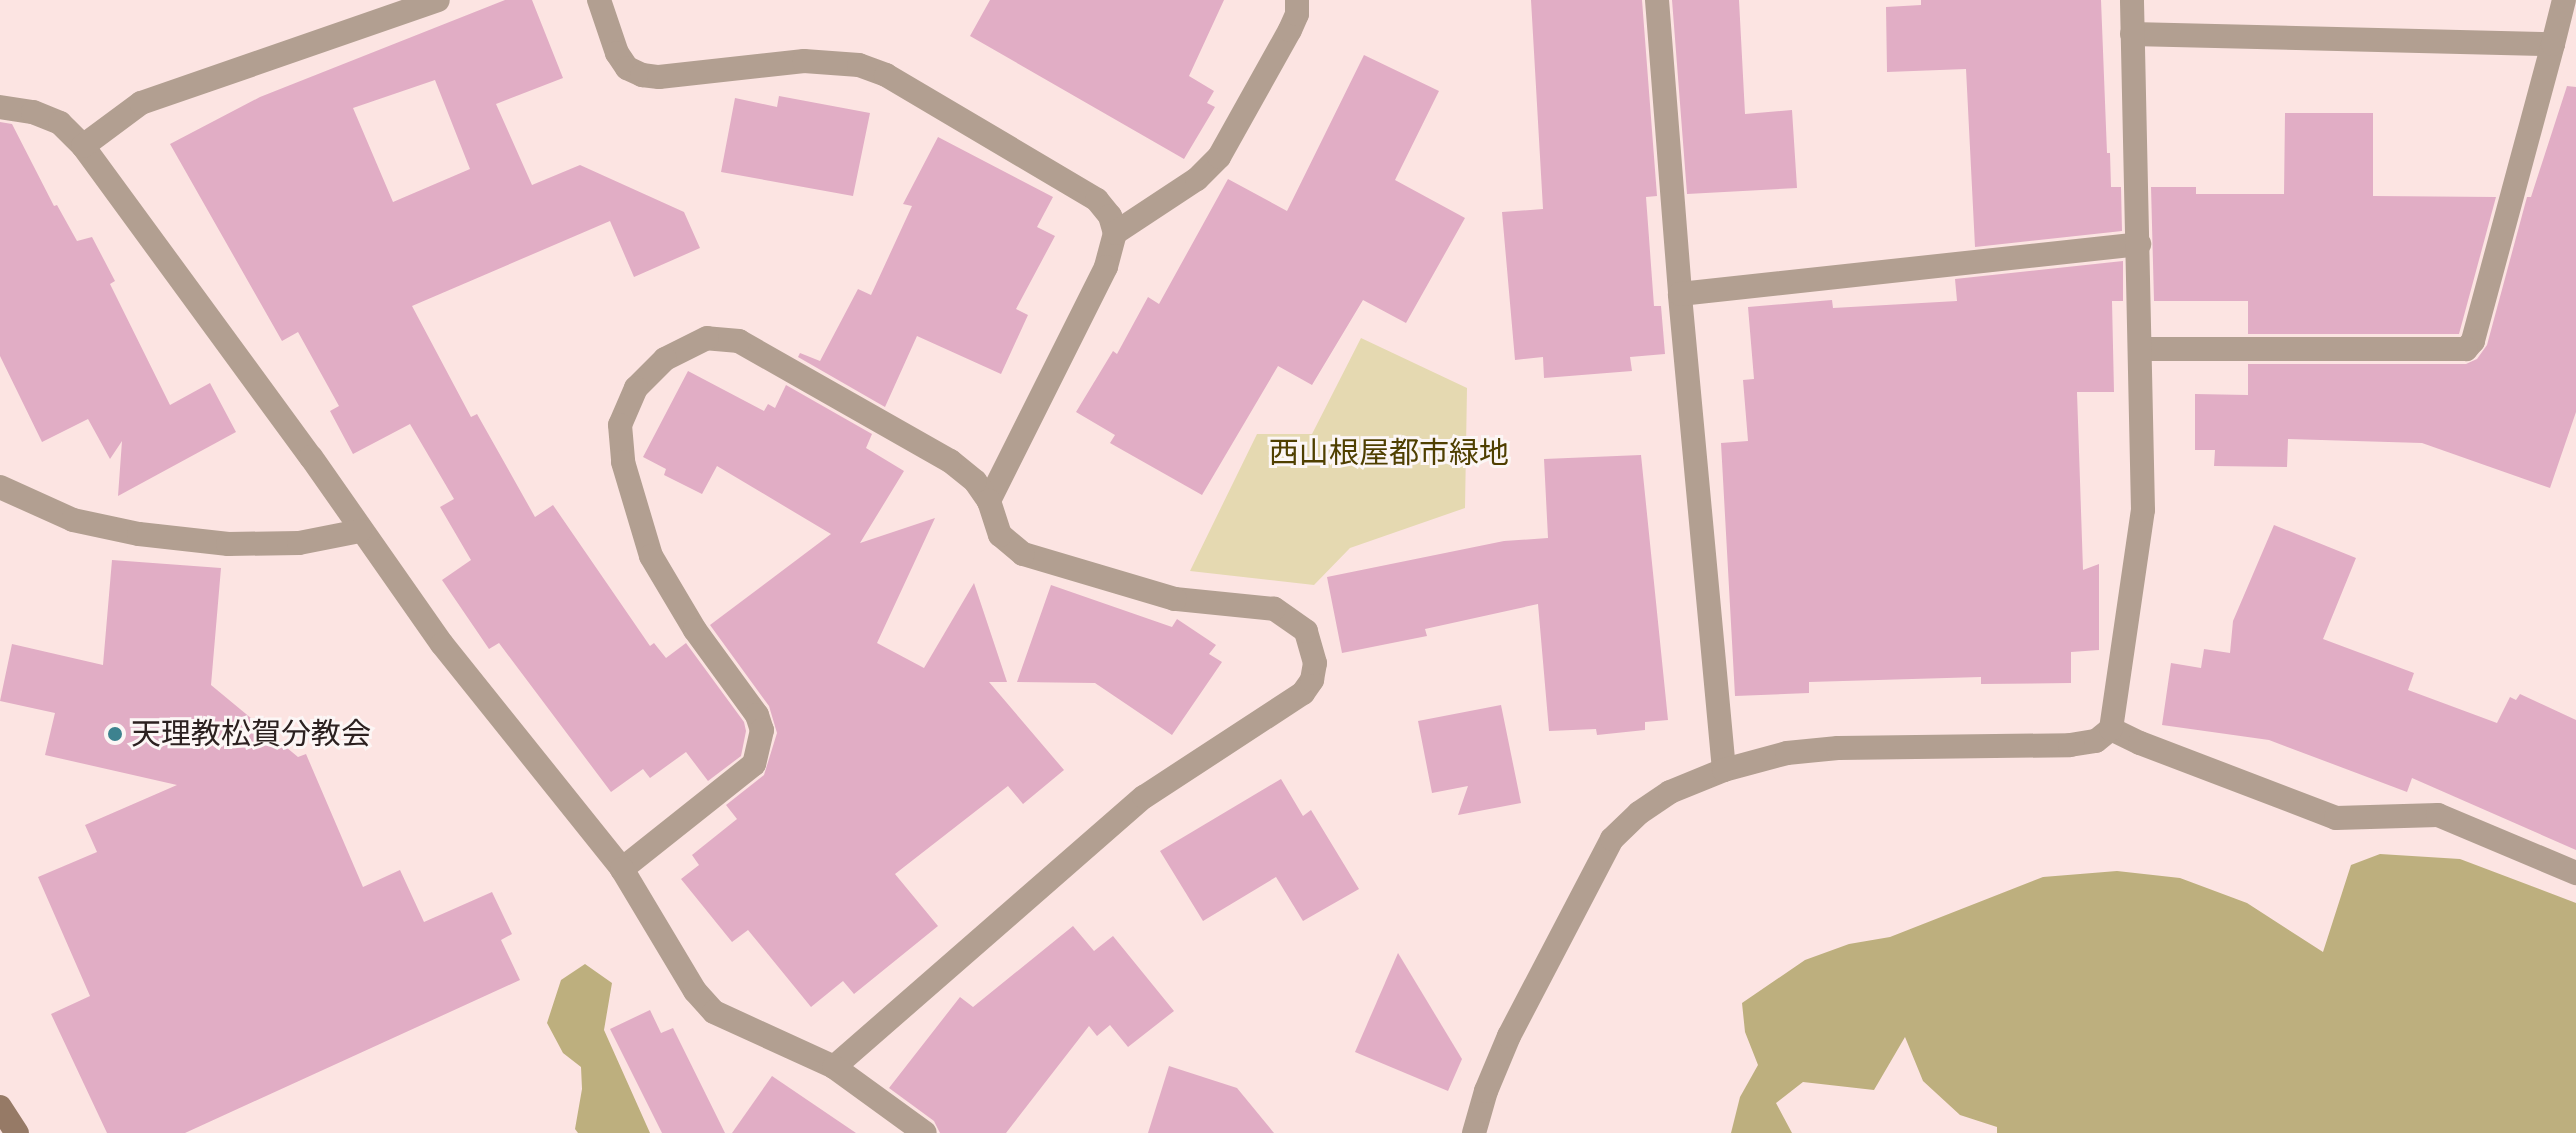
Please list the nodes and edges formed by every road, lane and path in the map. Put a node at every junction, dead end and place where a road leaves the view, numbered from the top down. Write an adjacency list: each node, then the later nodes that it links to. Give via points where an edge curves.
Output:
1 (438, 0): 10 (street, via 141,103)
2 (599, 0): 11 (street, via 617,53 627,68 642,75 804,61 859,65 886,75 1097,200)
3 (1297, 0): 11 (street, via 1290,30 1219,157 1197,179)
4 (1657, 0): 13 (street)
5 (2132, 0): 7 (street)
6 (2564, 0): 8 (street)
7 (2132, 34): 8 (street); 12 (street)
8 (2553, 44): 14 (street, via 2473,341 2466,349)
9 (0, 107): 10 (street, via 60,123)
10 (83, 146): 17 (street)
11 (1115, 233): 16 (street, via 1106,267)
12 (2139, 244): 13 (street); 14 (street)
13 (1680, 294): 19 (street)
14 (2140, 349): 18 (street, via 2143,510)
15 (0, 487): 17 (street, via 73,520 139,534 228,544 299,543)
16 (989, 501): 20 (street, via 950,461 739,341 707,338 665,359 636,388 620,425 623,462 651,556 762,730 754,764); 22 (street, via 1000,535 1023,554 1175,599 1274,609 1306,631 1315,663 1312,680 1303,693 1144,797)
17 (360, 531): 20 (street, via 442,644)
18 (2111, 729): 19 (street, via 2096,741 2070,745 1838,748 1787,753); 21 (street, via 2336,818 2438,815)
19 (1724, 770): 26 (street, via 1670,792 1612,839 1509,1036)
20 (622, 869): 22 (street, via 695,991 714,1012)
21 (2576, 873)
22 (834, 1067): 25 (street)
23 (0, 1107): 24 (street)
24 (17, 1133)
25 (925, 1133)
26 (1474, 1133)

